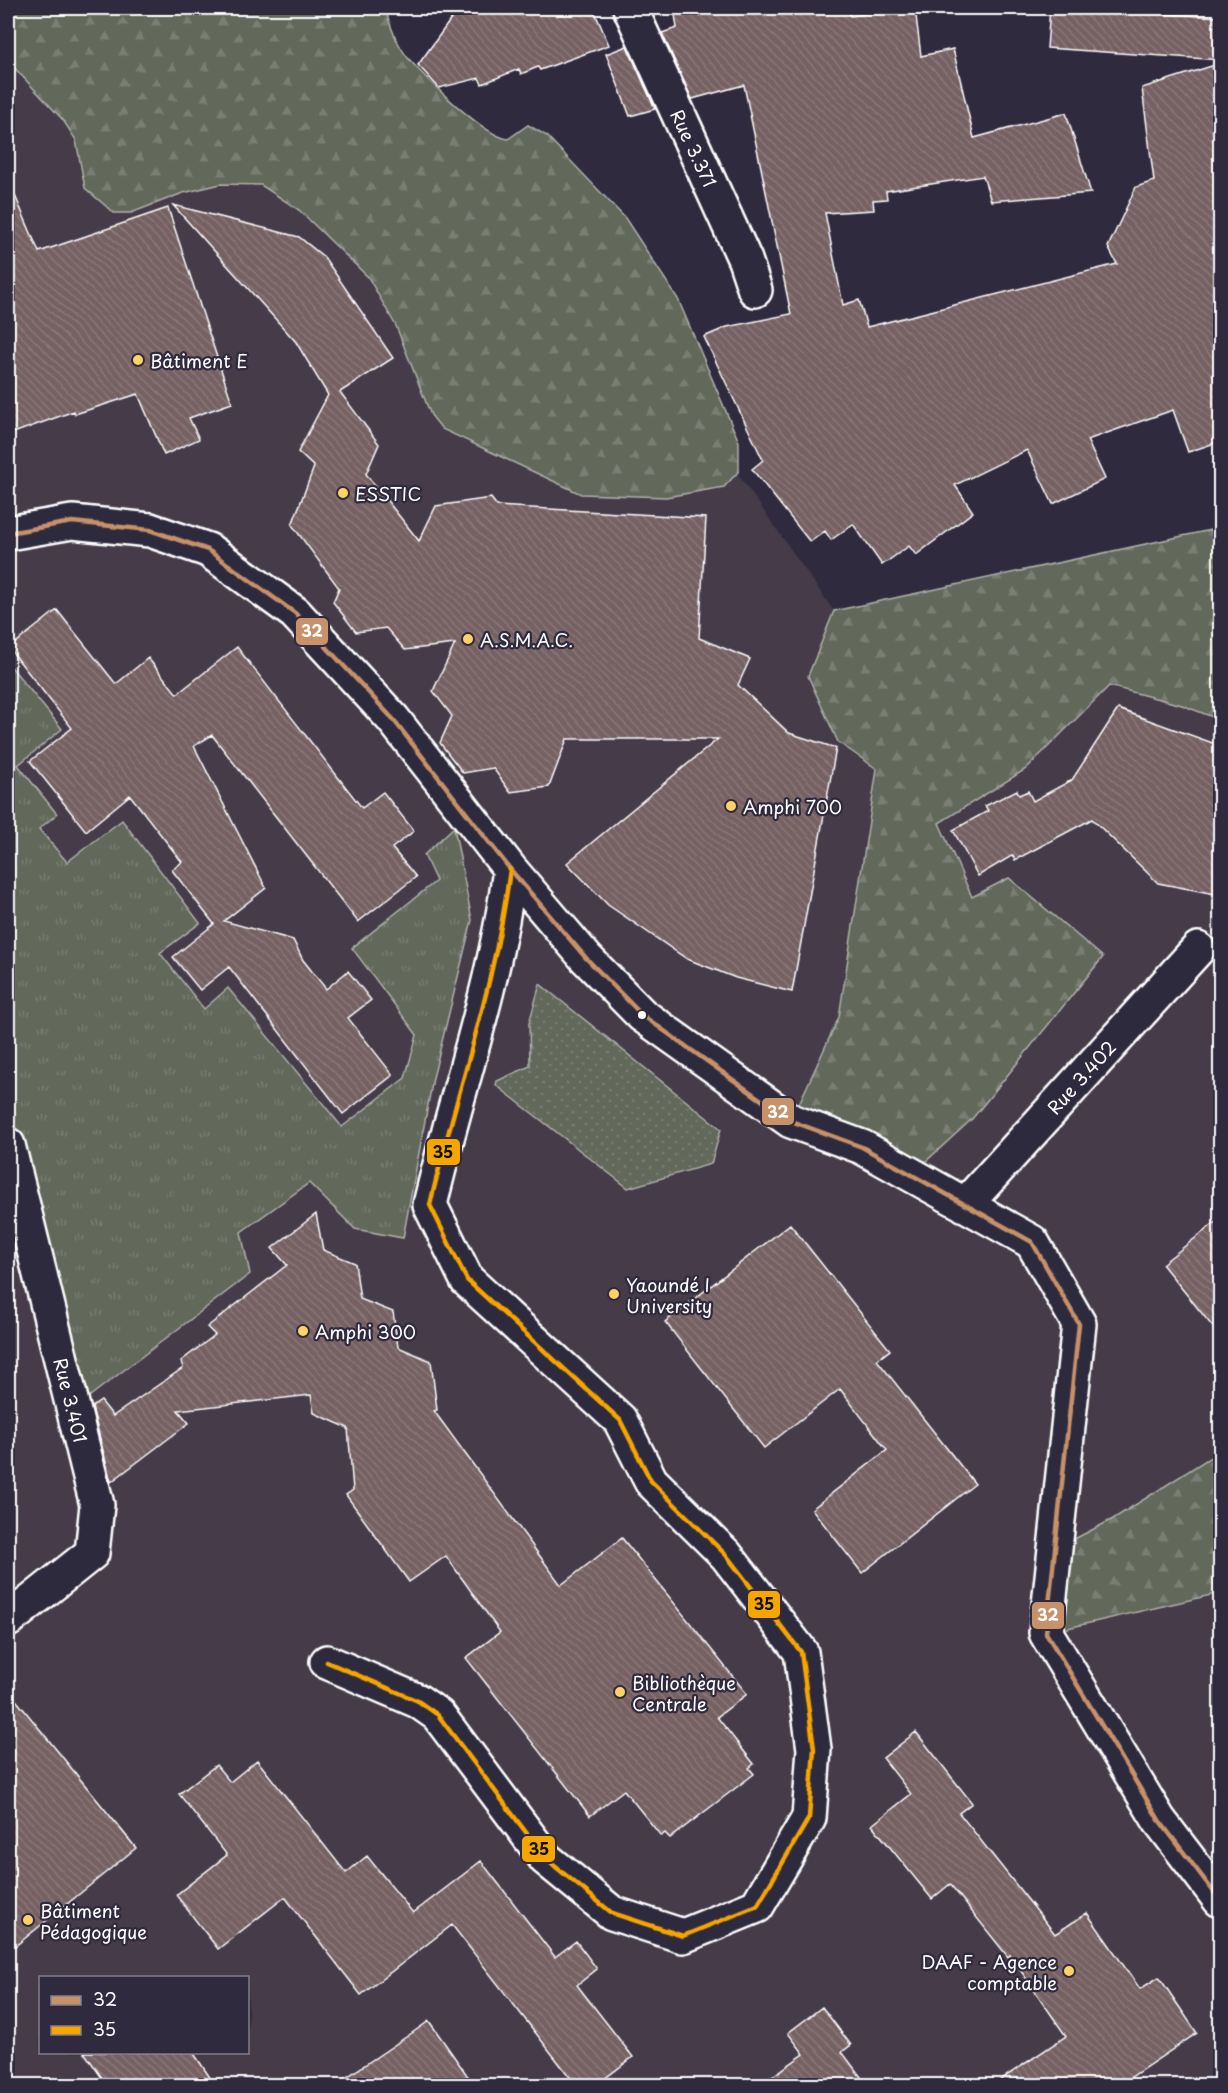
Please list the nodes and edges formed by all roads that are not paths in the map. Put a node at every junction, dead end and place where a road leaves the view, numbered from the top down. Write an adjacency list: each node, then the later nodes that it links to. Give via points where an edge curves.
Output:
1 (630, 8): 2 (street, Rue 3.371, via 746,260)
2 (755, 290)
3 (8, 533): 4 (street, via 72,522 150,530 208,550 295,613 393,719)
4 (510, 869): 7 (street, via 586,958 642,1015 791,1121 862,1147); 9 (street, via 486,993 430,1205 467,1280 620,1420 651,1481 726,1555 801,1652 814,1749 809,1818 757,1906 683,1936 612,1913 546,1859 438,1715 418,1701)
5 (1198, 949): 7 (street, Rue 3.402)
6 (8, 1144): 8 (street, Rue 3.401, via 97,1505 92,1553)
7 (965, 1204): 10 (street, via 1032,1242 1079,1324 1046,1633 1160,1820)
8 (8, 1620)
9 (327, 1662)
10 (1221, 1900)

